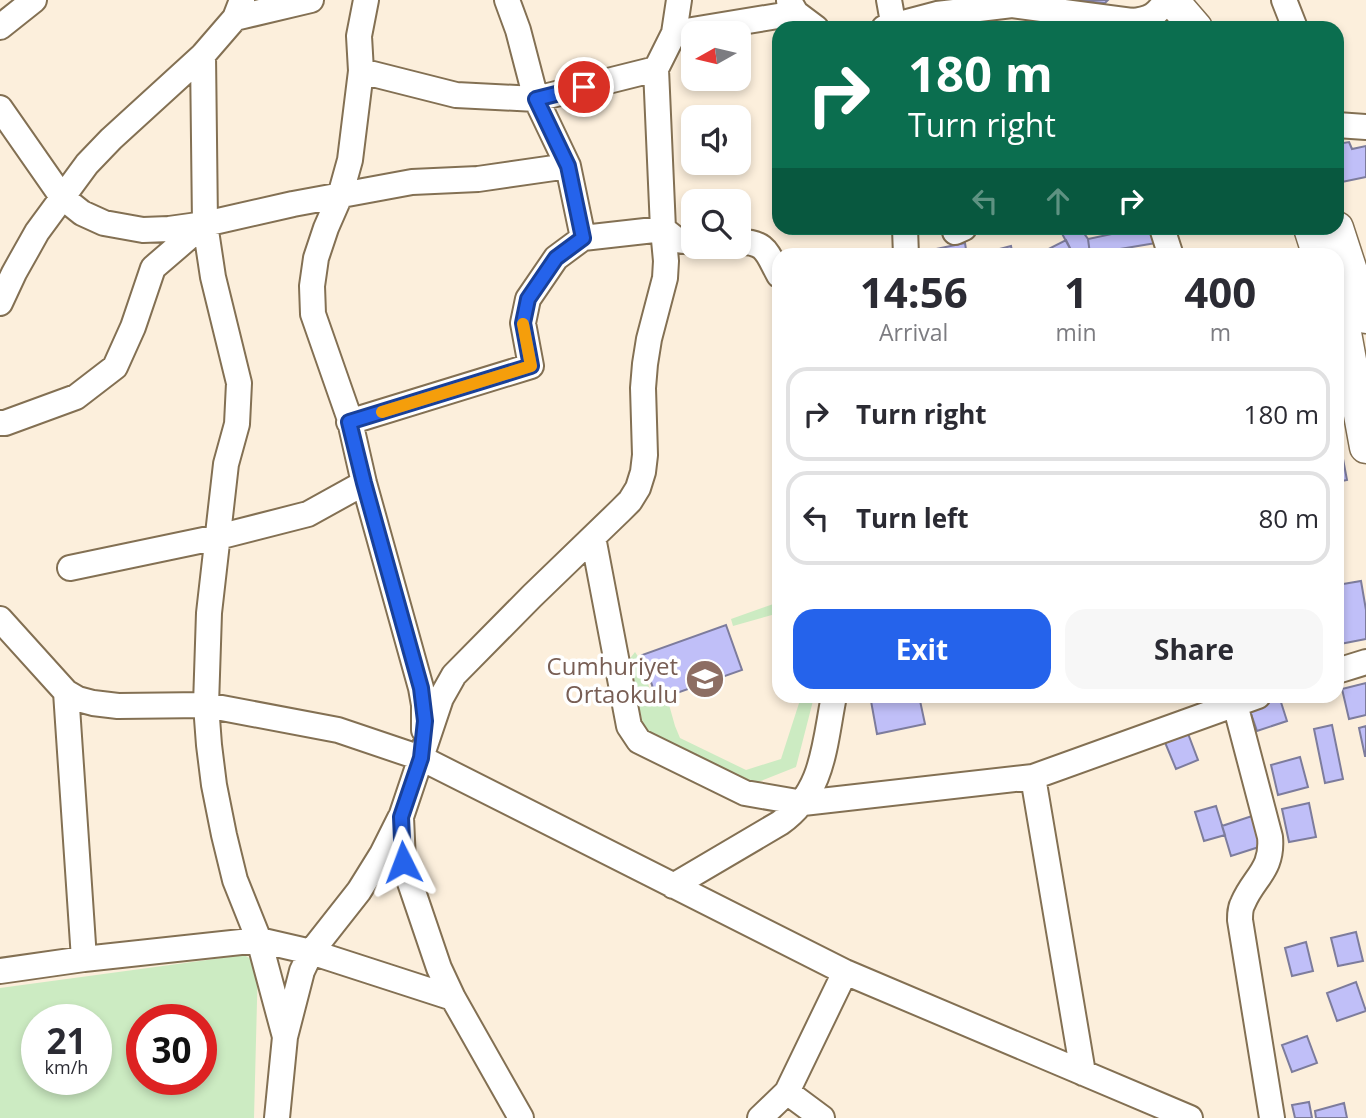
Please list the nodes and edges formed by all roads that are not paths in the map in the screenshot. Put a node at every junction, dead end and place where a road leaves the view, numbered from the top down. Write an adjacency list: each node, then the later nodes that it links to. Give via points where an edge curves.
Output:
1 (34, 0): 18 (street)
2 (311, 0): 11 (street)
3 (366, 0): 22 (street, via 359,36)
4 (507, 0): 23 (street)
5 (679, 0): 19 (street)
6 (889, 0): 13 (street)
7 (1284, 0): 17 (street)
8 (1012, 5): 10 (street, via 1132,21); 14 (street); 15 (street)
9 (793, 6): 12 (street); 19 (street)
10 (1164, 8): 16 (main road)
11 (239, 9): 20 (street)
12 (809, 21)
13 (891, 21)
14 (912, 21)
15 (1022, 21)
16 (1185, 21)
17 (1292, 21)
18 (0, 27)
19 (674, 33): 21 (street)
20 (203, 55): 29 (street, via 98,151); 30 (street)
21 (656, 69): 23 (street); 31 (street)
22 (361, 71): 23 (street, via 456,95); 28 (street, via 350,160)
23 (536, 99): 27 (street)
24 (0, 108): 29 (street)
25 (1344, 125): 26 (street)
26 (1366, 127)
27 (568, 166): 28 (street, via 478,179 412,182); 32 (street)
28 (340, 196): 30 (street); 40 (street, via 320,248 312,286 313,314)
29 (62, 197): 30 (street, via 91,218 122,228); 37 (street, via 37,232)
30 (205, 224): 41 (street, via 153,268 116,367 76,397); 44 (street, via 239,383 237,424 226,464)
31 (663, 229): 32 (street); 33 (street); 45 (street, via 665,278 649,339 643,388 643,472 630,501)
32 (583, 238): 40 (street, via 556,258 528,299 523,323 531,366)
33 (681, 241)
34 (751, 243): 36 (street, via 765,250)
35 (1344, 249): 38 (main road)
36 (772, 262)
37 (0, 303)
38 (1366, 317)
39 (1344, 330): 42 (main road)
40 (349, 422): 43 (street)
41 (0, 423)
42 (1366, 447)
43 (364, 483): 44 (street, via 308,514); 55 (street, via 421,688 425,721)
44 (218, 537): 46 (street); 54 (street, via 209,613)
45 (593, 537): 55 (street, via 454,676 441,698); 57 (street, via 629,726 639,741 745,793)
46 (71, 568)
47 (0, 619): 50 (street)
48 (1366, 662): 49 (street)
49 (1344, 669)
50 (66, 692): 54 (street, via 78,699 118,706); 62 (street)
51 (833, 703): 57 (street, via 820,767)
52 (1220, 703): 56 (street)
53 (1229, 703): 74 (street, via 1270,837 1269,860 1241,905 1240,920)
54 (206, 705): 55 (street, via 338,730); 60 (street, via 224,835 235,880)
55 (421, 758): 58 (street); 59 (street)
56 (1033, 777): 57 (street); 67 (street)
57 (803, 803): 59 (street, via 780,823)
58 (401, 817): 61 (street, via 359,891); 65 (street, via 403,862)
59 (673, 886): 64 (street)
60 (259, 940): 61 (street); 62 (street); 66 (street)
61 (311, 952): 65 (street); 66 (street)
62 (84, 959): 63 (street)
63 (0, 971)
64 (845, 972): 67 (street); 68 (street)
65 (453, 998): 70 (street)
66 (285, 1037): 69 (street)
67 (1083, 1073): 73 (street)
68 (787, 1092): 71 (street); 72 (street)
69 (277, 1118)
70 (521, 1118)
71 (760, 1118)
72 (822, 1118)
73 (1190, 1118)
74 (1272, 1118)

